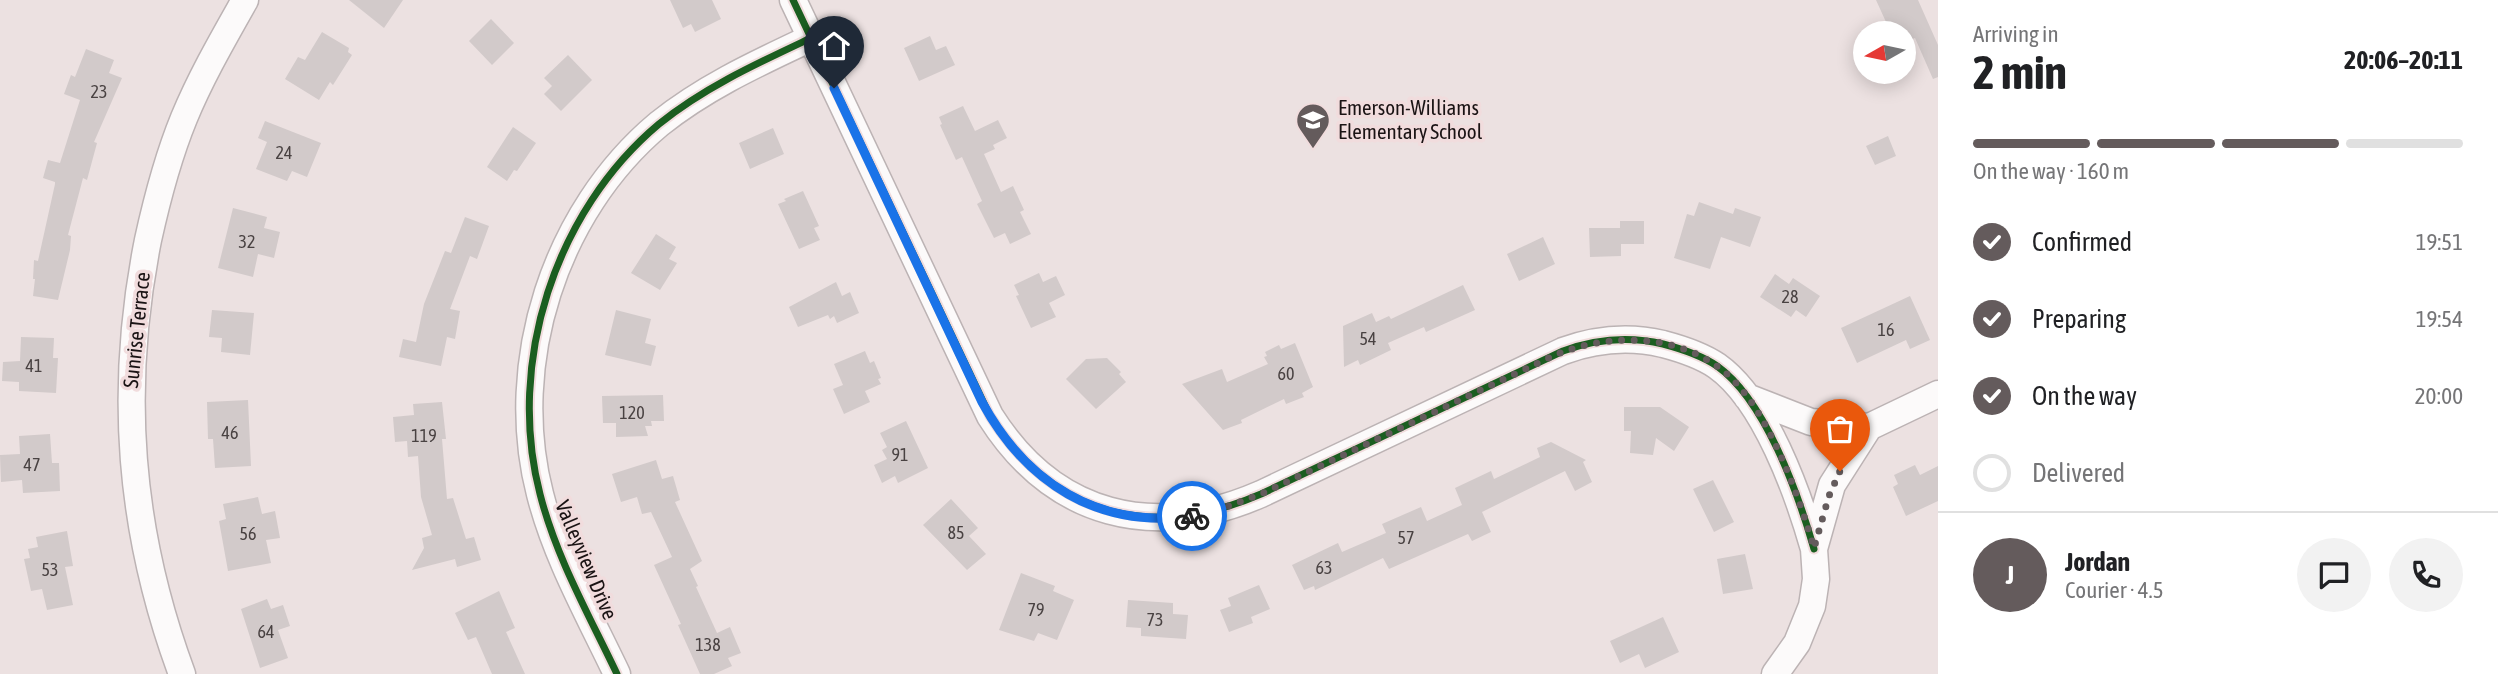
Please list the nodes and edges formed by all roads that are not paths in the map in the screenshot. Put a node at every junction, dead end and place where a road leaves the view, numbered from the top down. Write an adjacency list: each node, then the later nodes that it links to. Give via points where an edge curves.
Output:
1 (245, 0): 8 (street, Sunrise Terrace, via 201,80 170,155 142,270 133,337 131,412 138,503 154,587)
2 (793, 0): 3 (street)
3 (811, 38): 5 (street, via 990,416 1032,468 1089,505 1152,517 1186,516 1226,507 1555,355 1605,340 1644,340 1696,355 1729,376); 9 (street, Valleyview Drive, via 704,92 638,143 585,211 544,304 530,382 532,454 555,540)
4 (1938, 394): 6 (street)
5 (1747, 397): 6 (street, via 1811,422); 7 (street, via 1784,465)
6 (1870, 427): 7 (street, via 1835,481)
7 (1814, 548): 10 (street, via 1812,606 1797,643)
8 (182, 674)
9 (617, 674)
10 (1775, 674)

